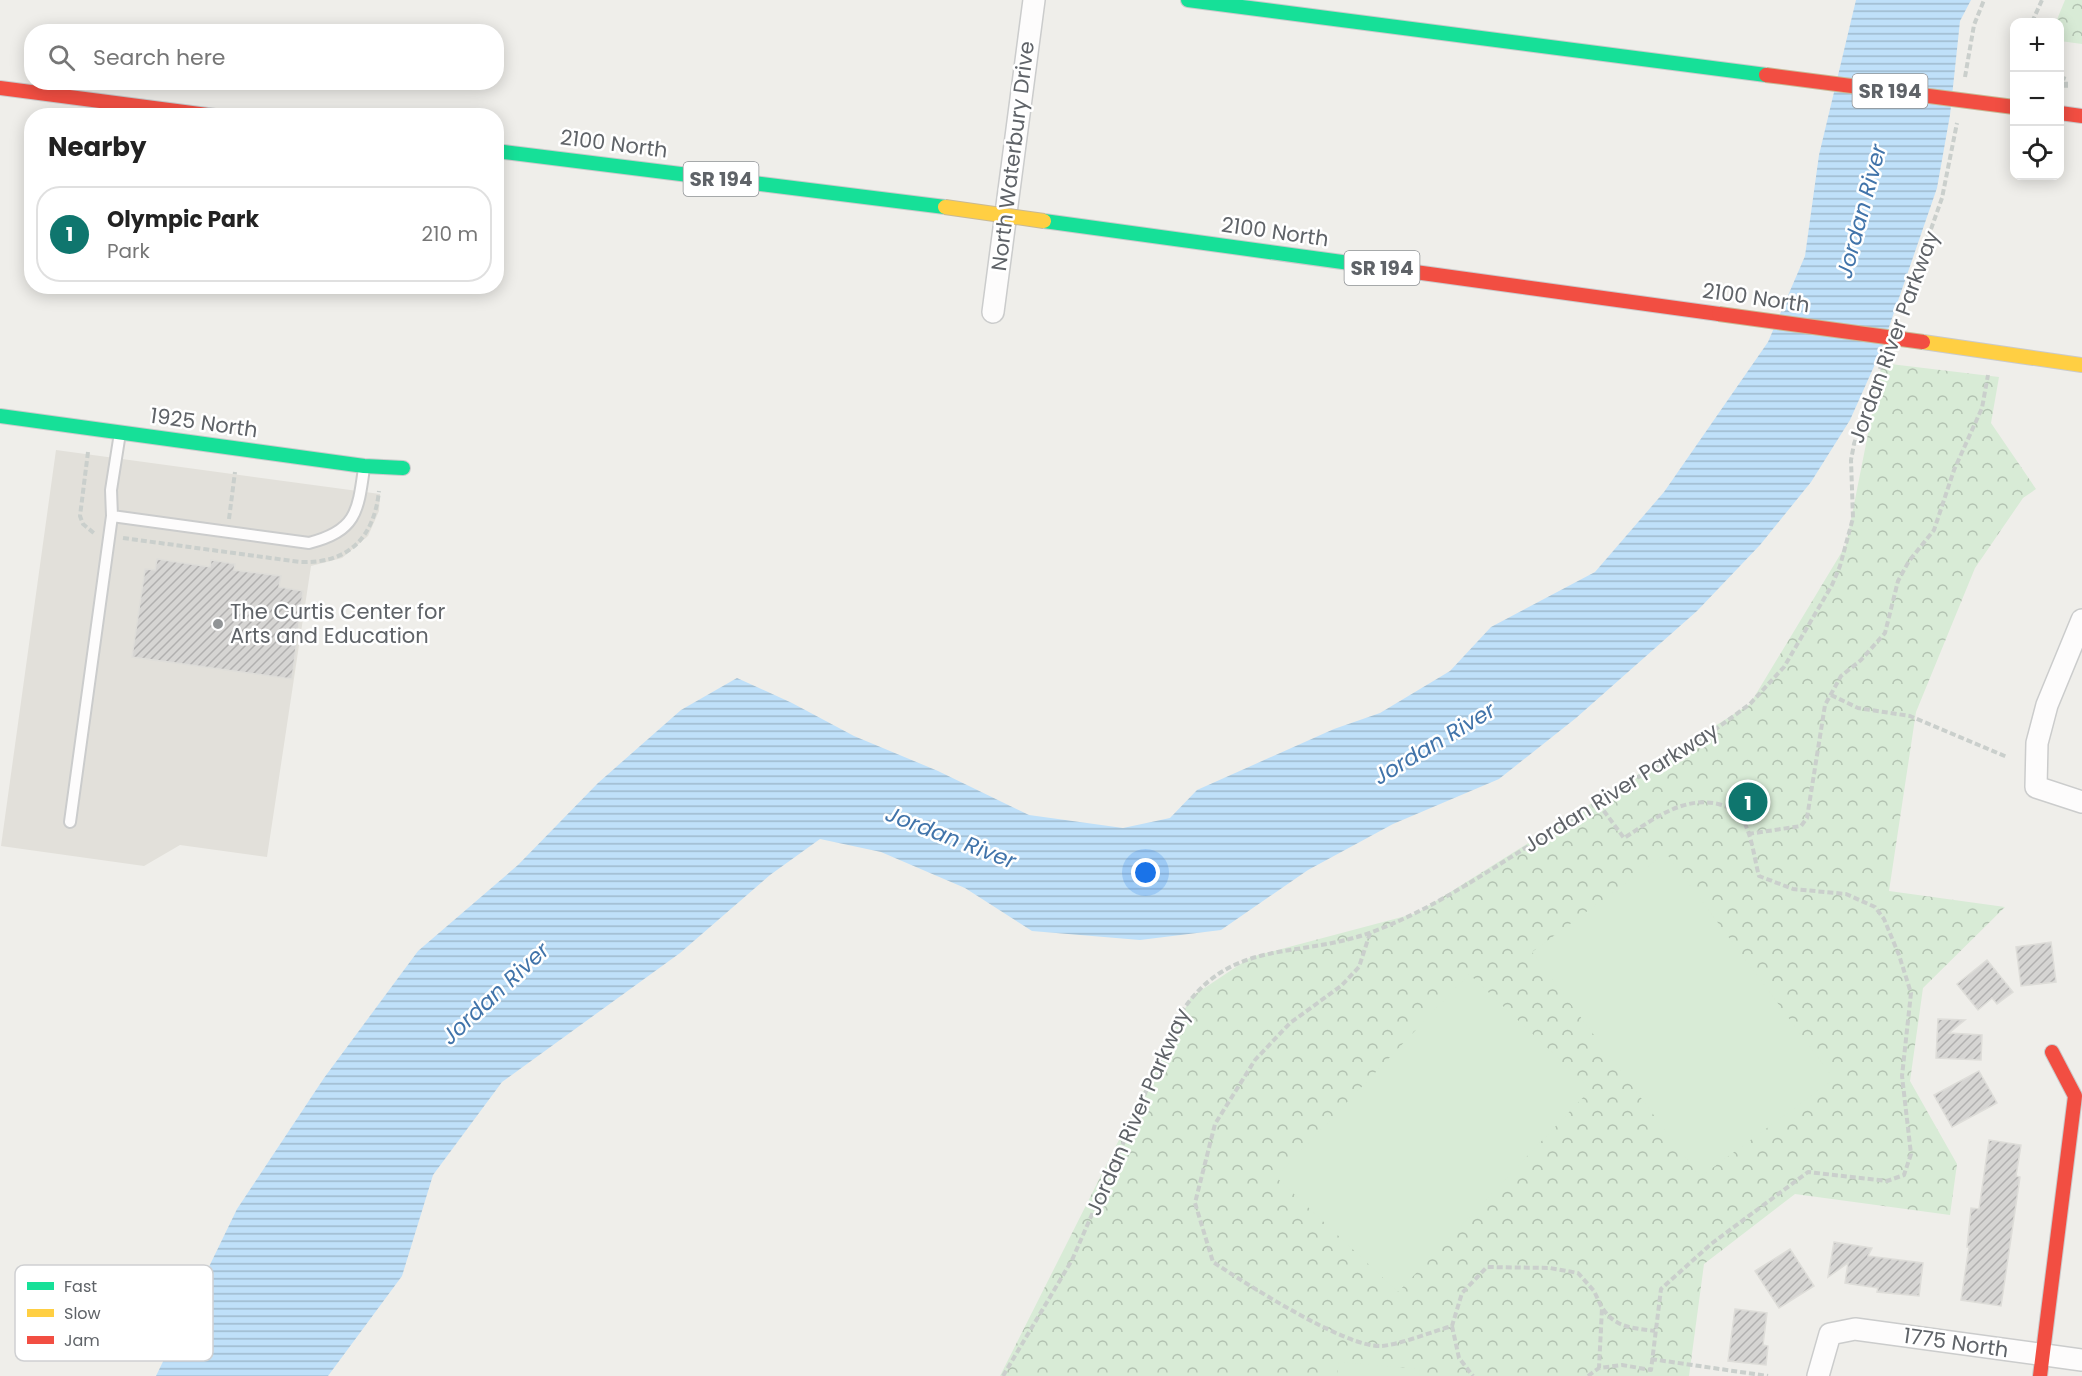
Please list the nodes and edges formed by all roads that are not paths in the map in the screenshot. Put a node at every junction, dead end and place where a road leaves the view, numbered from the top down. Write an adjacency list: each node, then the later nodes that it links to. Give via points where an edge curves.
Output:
1 (1034, 0): 9 (street, North Waterbury Drive)
2 (1188, 0): 4 (main road, SR 194, bridge)
3 (0, 88): 5 (main road)
4 (2010, 106)
5 (154, 108)
6 (2064, 114): 7 (main road)
7 (2082, 116)
8 (504, 152): 10 (main road, 2100 North / SR 194, bridge, via 945,207)
9 (993, 312)
10 (2082, 365)
11 (0, 416): 12 (main road, 1925 North)
12 (120, 433): 13 (main road, 1925 North); 15 (lane, via 111,490)
13 (364, 466): 14 (main road, 1925 North); 15 (lane, via 356,513 334,537 309,543)
14 (403, 468)
15 (112, 516): 18 (lane)
16 (2082, 620): 17 (street, via 2047,705 2037,743 2036,787)
17 (2082, 802)
18 (70, 822)
19 (2052, 1052): 20 (main road, via 2075,1096)
20 (2042, 1355): 21 (street, 1775 North); 22 (street, 1775 North, via 1855,1329 1830,1334); 23 (main road)
21 (2082, 1360)
22 (1818, 1376)
23 (2040, 1376)

